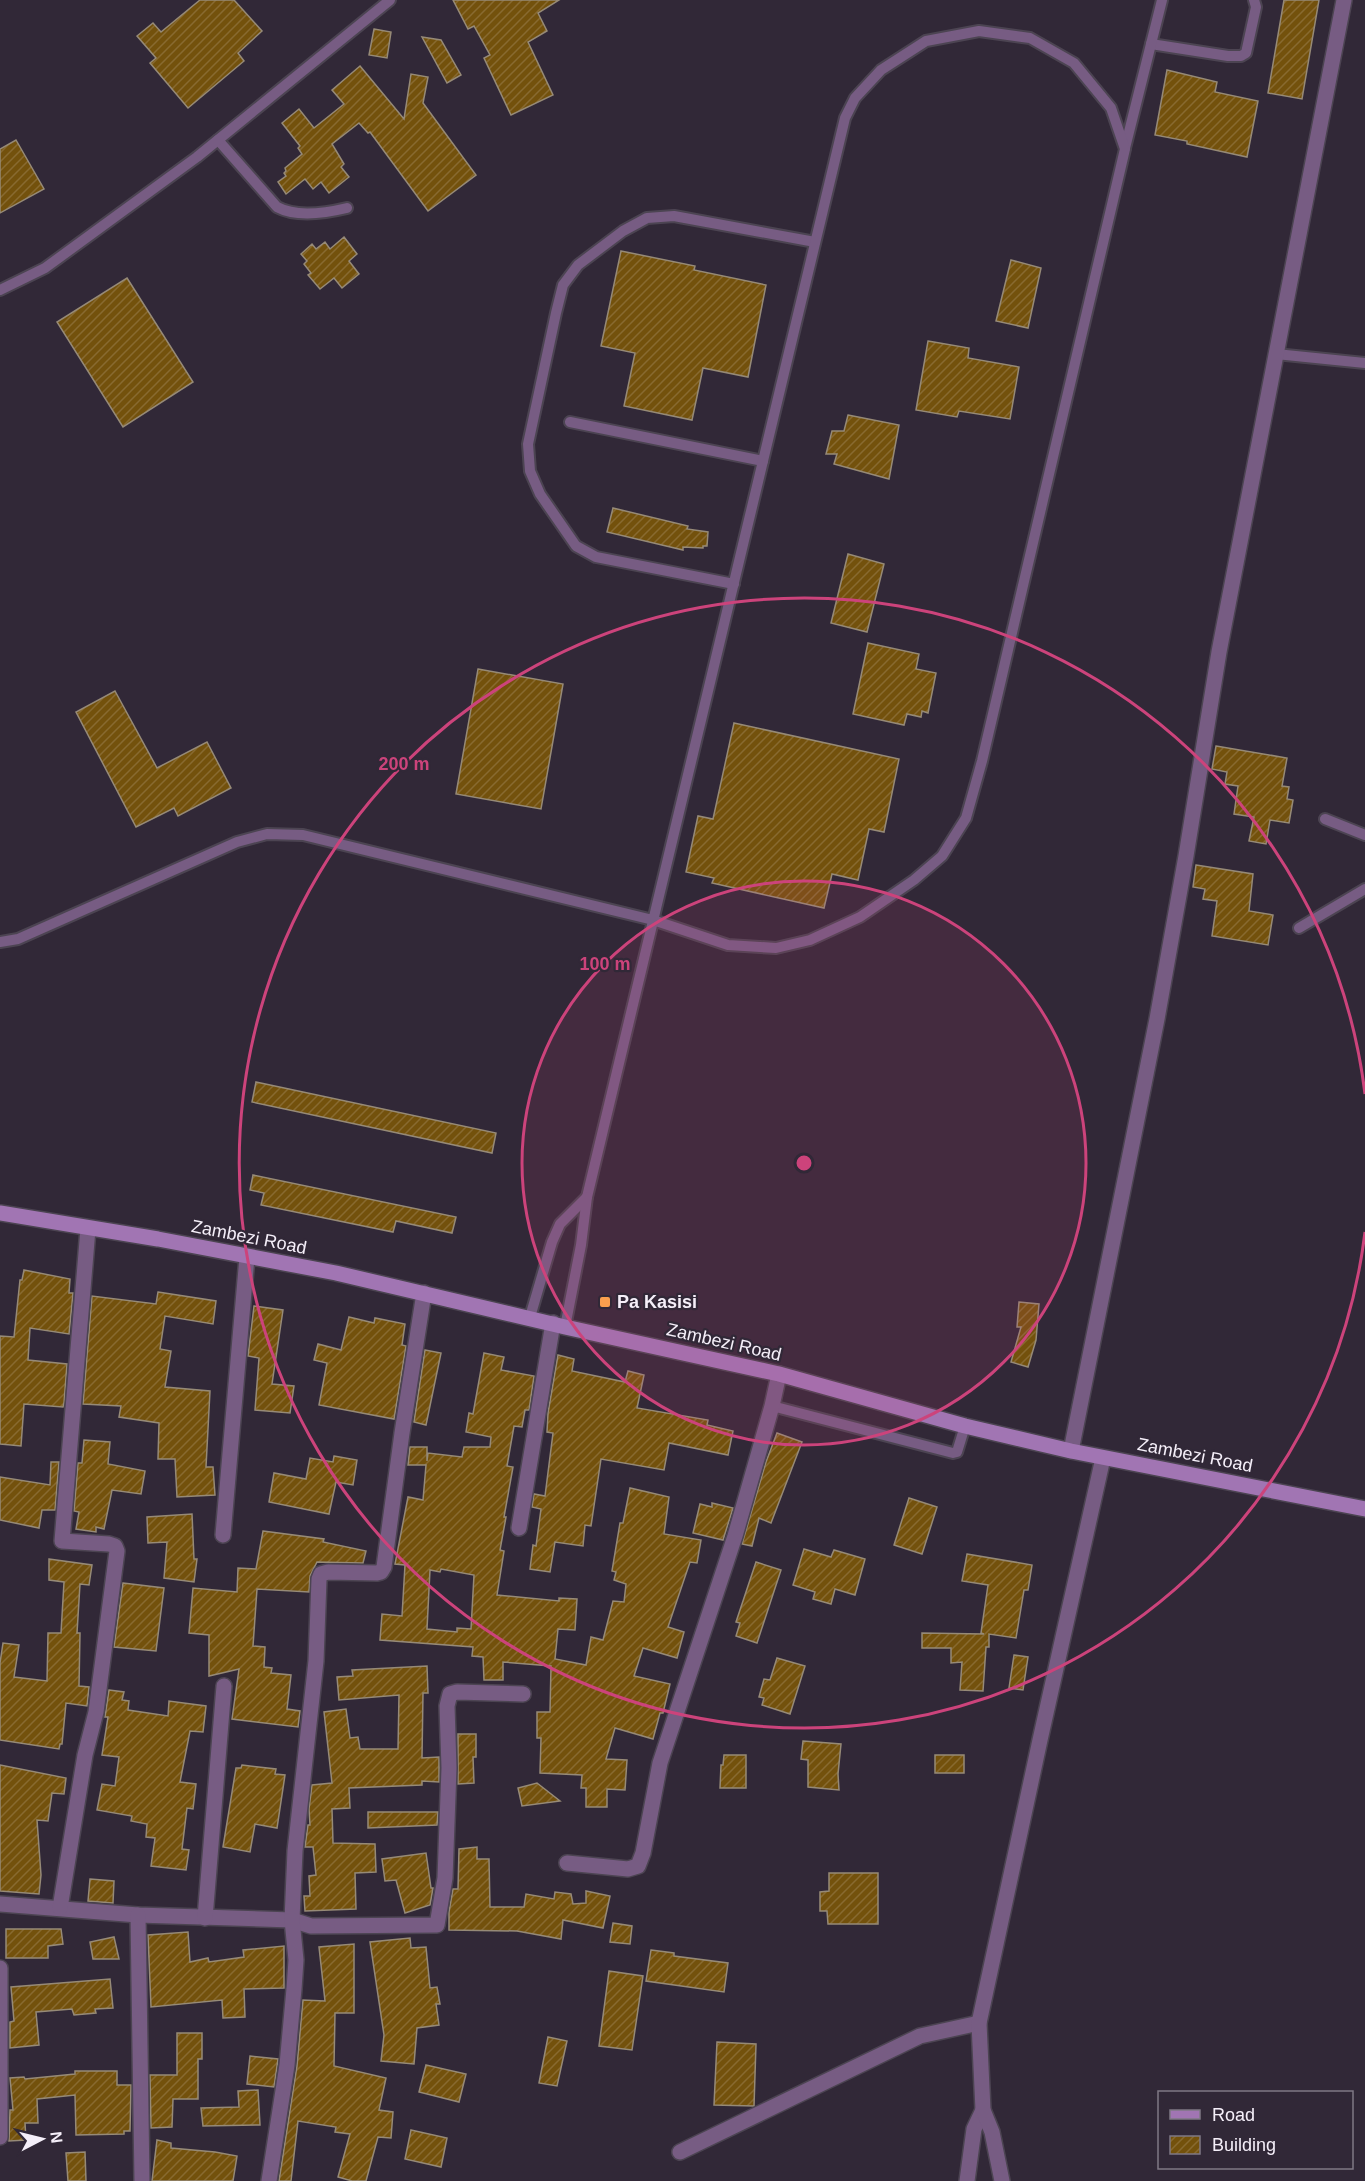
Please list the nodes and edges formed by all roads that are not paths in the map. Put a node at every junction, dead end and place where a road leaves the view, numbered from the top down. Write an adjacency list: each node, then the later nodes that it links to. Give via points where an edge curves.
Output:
1 (390, 0): 6 (lane)
2 (1162, 0): 5 (lane)
3 (1254, 0): 5 (lane, via 1256,7 1246,53 1241,56)
4 (1344, 0): 11 (street)
5 (1151, 44): 7 (lane)
6 (219, 140): 8 (lane, via 282,210 318,213); 10 (lane, via 45,268)
7 (1125, 149): 9 (lane, via 1111,108 1074,63 1030,38 979,31 926,41 880,70 855,98 845,118); 19 (lane, via 966,818 942,856 914,880 860,917 810,940 776,948 729,945)
8 (347, 208)
9 (815, 243): 14 (lane); 15 (lane, via 674,216 648,219 623,231 578,265 563,285 555,313 528,444 530,471 540,494 576,546 596,557)
10 (0, 290)
11 (1276, 354): 12 (lane); 32 (street, via 1219,652 1161,996)
12 (1365, 363)
13 (570, 422): 14 (lane)
14 (763, 461): 15 (lane)
15 (734, 584): 19 (lane)
16 (1325, 819): 17 (lane)
17 (1365, 835)
18 (1365, 889): 20 (lane)
19 (653, 920): 21 (lane, via 303,835 267,834 237,842 18,939); 22 (lane)
20 (1299, 928)
21 (0, 942)
22 (587, 1197): 27 (lane, via 560,1224); 28 (lane, via 581,1245)
23 (0, 1213): 24 (main road, Zambezi Road)
24 (88, 1229): 25 (main road, Zambezi Road); 41 (street, via 63,1541 109,1544 117,1551 96,1712 85,1755)
25 (247, 1257): 26 (main road, Zambezi Road); 36 (street)
26 (424, 1293): 27 (main road, Zambezi Road); 44 (street, via 384,1567 376,1573 328,1572 319,1579 315,1661 294,1851)
27 (530, 1317): 28 (main road, Zambezi Road)
28 (559, 1325): 29 (main road, Zambezi Road); 35 (street)
29 (779, 1374): 30 (street); 31 (main road, Zambezi Road)
30 (772, 1406): 31 (lane, via 953,1453 957,1452); 39 (street, via 712,1608 660,1763 638,1866 628,1869)
31 (965, 1426): 32 (main road, Zambezi Road)
32 (1071, 1451): 33 (main road, Zambezi Road)
33 (1104, 1458): 34 (main road, Zambezi Road); 46 (street)
34 (1365, 1509)
35 (519, 1528)
36 (223, 1535)
37 (224, 1686): 43 (street)
38 (523, 1694): 44 (street, via 450,1694 445,1878 437,1925 311,1926)
39 (567, 1863)
40 (0, 1904): 41 (street)
41 (60, 1908): 42 (street)
42 (138, 1915): 43 (street); 50 (street)
43 (205, 1918): 44 (street)
44 (292, 1920): 51 (street, via 294,1989 287,2066)
45 (0, 1968): 48 (street)
46 (979, 2023): 47 (street); 49 (street, via 920,2036)
47 (983, 2110): 52 (street, via 974,2129); 53 (street, via 992,2132)
48 (0, 2138)
49 (680, 2152)
50 (142, 2181)
51 (269, 2181)
52 (967, 2181)
53 (1002, 2181)

